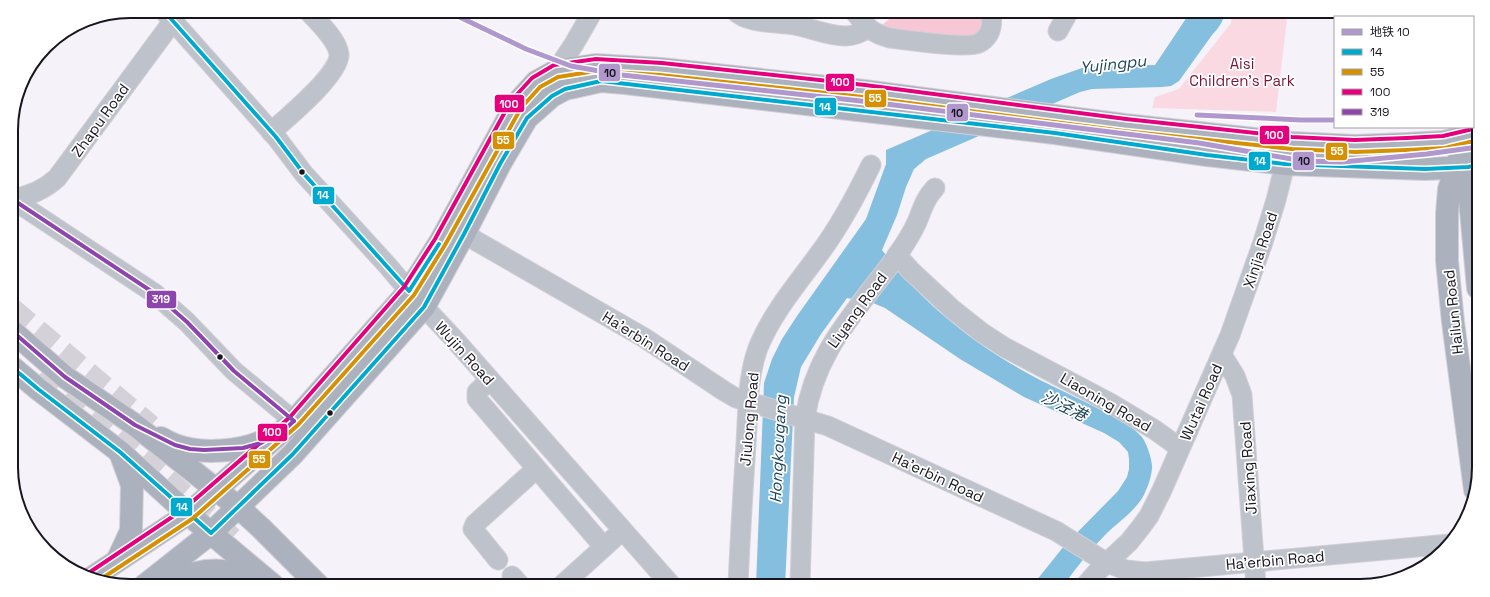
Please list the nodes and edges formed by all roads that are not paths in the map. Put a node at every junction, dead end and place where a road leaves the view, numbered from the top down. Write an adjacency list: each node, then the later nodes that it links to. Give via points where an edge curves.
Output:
1 (168, 18): 20 (street, Zhapu Road, via 57,178 36,192)
2 (171, 18): 13 (street, Wujin Road)
3 (314, 18): 13 (street, via 334,42 339,55 335,68 316,91)
4 (590, 18): 12 (street, via 574,44)
5 (750, 18): 6 (street, via 762,21)
6 (793, 18): 10 (street, via 846,36 861,33)
7 (860, 18): 10 (street)
8 (992, 18): 10 (street, via 993,24 986,38 978,44 890,38 878,35)
9 (1065, 18): 11 (street)
10 (868, 28)
11 (1058, 32)
12 (560, 80): 15 (main road, via 596,65 661,69 864,91); 16 (main road, via 601,81 1005,128); 23 (main road, via 546,101 527,118); 25 (main road, via 536,82 516,104 440,242)
13 (271, 132): 25 (street, Wujin Road, via 304,174)
14 (1472, 132): 15 (main road, via 1444,142 1355,146); 18 (main road, Hailun Road)
15 (1292, 144): 16 (street, Xinjia Road)
16 (1284, 164): 18 (main road, via 1425,169); 28 (street, Xinjia Road, via 1263,242)
17 (871, 165): 31 (street, Jiulong Road, via 837,228 767,329 758,347 751,371)
18 (1467, 167): 22 (main road, Hailun Road); 33 (main road, Hailun Road, via 1449,189 1447,262 1453,322)
19 (935, 188): 24 (street, Liyang Road, via 923,205 912,232)
20 (18, 197)
21 (18, 203): 35 (street, via 154,293 188,322)
22 (1472, 222)
23 (464, 234): 26 (main road); 31 (street, Ha'erbin Road, via 637,333 724,391)
24 (894, 259): 32 (street, Liyang Road, via 842,327 827,352); 36 (street, Liaoning Road, via 981,332 1004,347 1128,413)
25 (408, 291): 26 (street, Wujin Road); 35 (main road)
26 (424, 307): 30 (street, Wujin Road); 40 (main road, via 293,454)
27 (18, 336): 34 (main road, via 65,377)
28 (1222, 355): 36 (street, Wutai Road); 49 (street, Jiaxing Road, via 1235,376 1242,395)
29 (18, 372): 37 (main road)
30 (490, 380): 38 (street, via 477,392 477,399); 42 (street, Wujin Road)
31 (755, 404): 32 (street, Ha'erbin Road); 58 (street, Jiulong Road)
32 (801, 417): 46 (street, Ha'erbin Road, via 828,426 1056,531); 59 (street, Liyang Road)
33 (1472, 419)
34 (135, 425): 35 (main road, via 175,445 204,450 243,448 261,443); 39 (main road)
35 (289, 426): 39 (main road)
36 (1180, 448): 46 (street, via 1149,516 1129,542)
37 (120, 452): 41 (main road); 48 (main road, via 132,485 131,531)
38 (536, 469): 45 (street); 47 (street, via 475,524 473,529)
39 (216, 490): 40 (main road); 41 (main road)
40 (238, 508): 43 (main road); 55 (main road)
41 (188, 514): 43 (main road); 48 (main road)
42 (622, 531): 45 (street); 57 (street, Wujin Road)
43 (211, 533): 51 (main road); 54 (main road)
44 (1440, 545): 49 (street, Ha'erbin Road)
45 (604, 547): 56 (street)
46 (1100, 559): 49 (street, Ha'erbin Road, via 1126,570 1145,572); 60 (street)
47 (498, 560)
48 (117, 561): 50 (main road)
49 (1255, 562): 61 (street, Jiaxing Road)
50 (97, 574)
51 (153, 579)
52 (178, 579): 53 (main road, via 212,570 231,572)
53 (249, 579)
54 (268, 579)
55 (312, 579)
56 (569, 579)
57 (666, 579)
58 (739, 579)
59 (800, 579)
60 (1089, 579)
61 (1256, 579)

